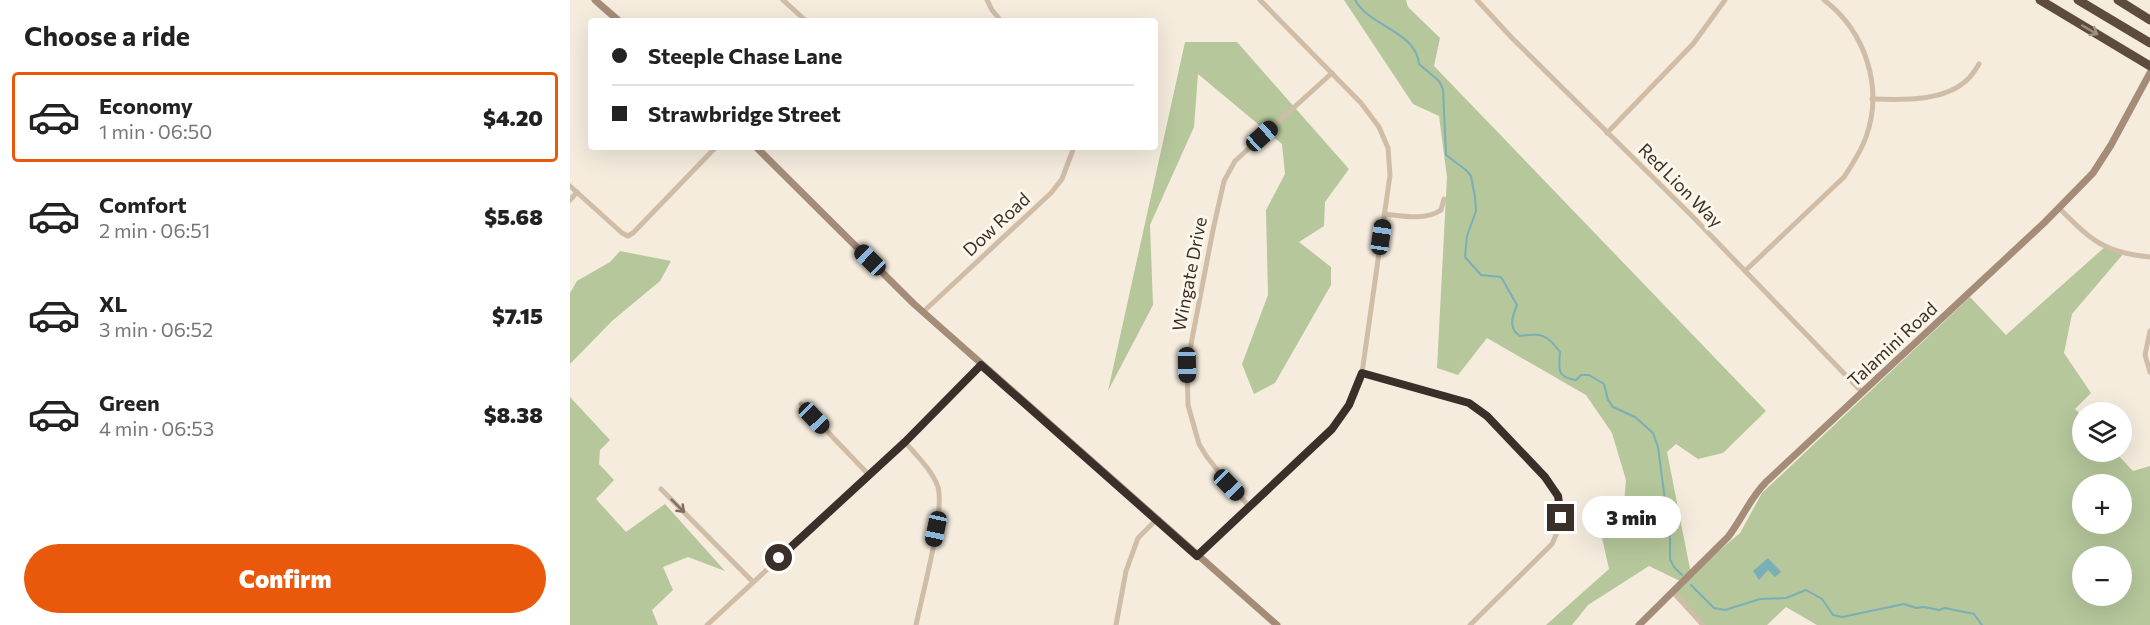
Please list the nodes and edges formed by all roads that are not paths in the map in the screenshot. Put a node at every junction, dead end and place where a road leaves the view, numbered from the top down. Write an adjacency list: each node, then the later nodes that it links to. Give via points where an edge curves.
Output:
1 (595, 0): 11 (street)
2 (783, 0): 12 (street)
3 (987, 0): 13 (street)
4 (1260, 0): 18 (street)
5 (1477, 0): 21 (street, Red Lion Way)
6 (1725, 0): 21 (street, via 1693,44)
7 (1824, 0): 20 (street, via 1841,15 1866,54)
8 (2040, 0): 17 (highway, one-way to 17)
9 (2078, 0): 15 (highway)
10 (2118, 0): 14 (highway)
11 (616, 18)
12 (803, 18)
13 (998, 18)
14 (2150, 20)
15 (2150, 43)
16 (1979, 64): 20 (street, via 1962,84 1942,93 1912,100)
17 (2150, 66)
18 (1332, 73): 30 (street, via 1361,103 1389,148 1390,175); 43 (street, Wingate Drive, via 1235,161 1224,181 1212,230 1187,365 1188,405 1207,458)
19 (2150, 73): 29 (street, Talamini Road, via 2093,173)
20 (1872, 99): 32 (street, via 1866,137 1844,177)
21 (1607, 133): 32 (street, Red Lion Way)
22 (713, 150): 26 (street, via 628,236)
23 (759, 150): 33 (street)
24 (1073, 150): 33 (street, Dow Road, via 1062,179 1051,193)
25 (570, 186): 26 (street)
26 (577, 192): 28 (street)
27 (1444, 199): 30 (street, via 1441,210 1433,216)
28 (570, 200)
29 (2059, 208): 31 (street, via 2099,244 2120,254); 38 (street, Talamini Road)
30 (1384, 214): 37 (street)
31 (2150, 257)
32 (1745, 272): 38 (street, Red Lion Way)
33 (923, 312): 35 (street)
34 (2150, 331): 36 (street, via 2145,355)
35 (981, 365): 40 (street); 44 (street)
36 (2150, 372)
37 (1362, 373): 43 (street, via 1340,420); 52 (street, via 1469,403 1512,442 1558,496 1561,518 1552,544)
38 (1862, 392): 47 (street, Talamini Road, via 1766,482 1728,537)
39 (801, 404): 41 (street)
40 (905, 442): 41 (street); 49 (street, via 934,478 939,492 936,529)
41 (869, 475): 46 (street)
42 (661, 489): 46 (street, one-way to 46)
43 (1250, 507): 45 (street)
44 (1157, 519): 45 (street); 50 (street, via 1138,538 1126,571)
45 (1197, 556): 51 (street)
46 (753, 582): 48 (street)
47 (1672, 591): 53 (street, Talamini Road); 54 (street)
48 (707, 625)
49 (916, 625)
50 (1116, 625)
51 (1277, 625)
52 (1470, 625)
53 (1639, 625)
54 (1703, 625)

